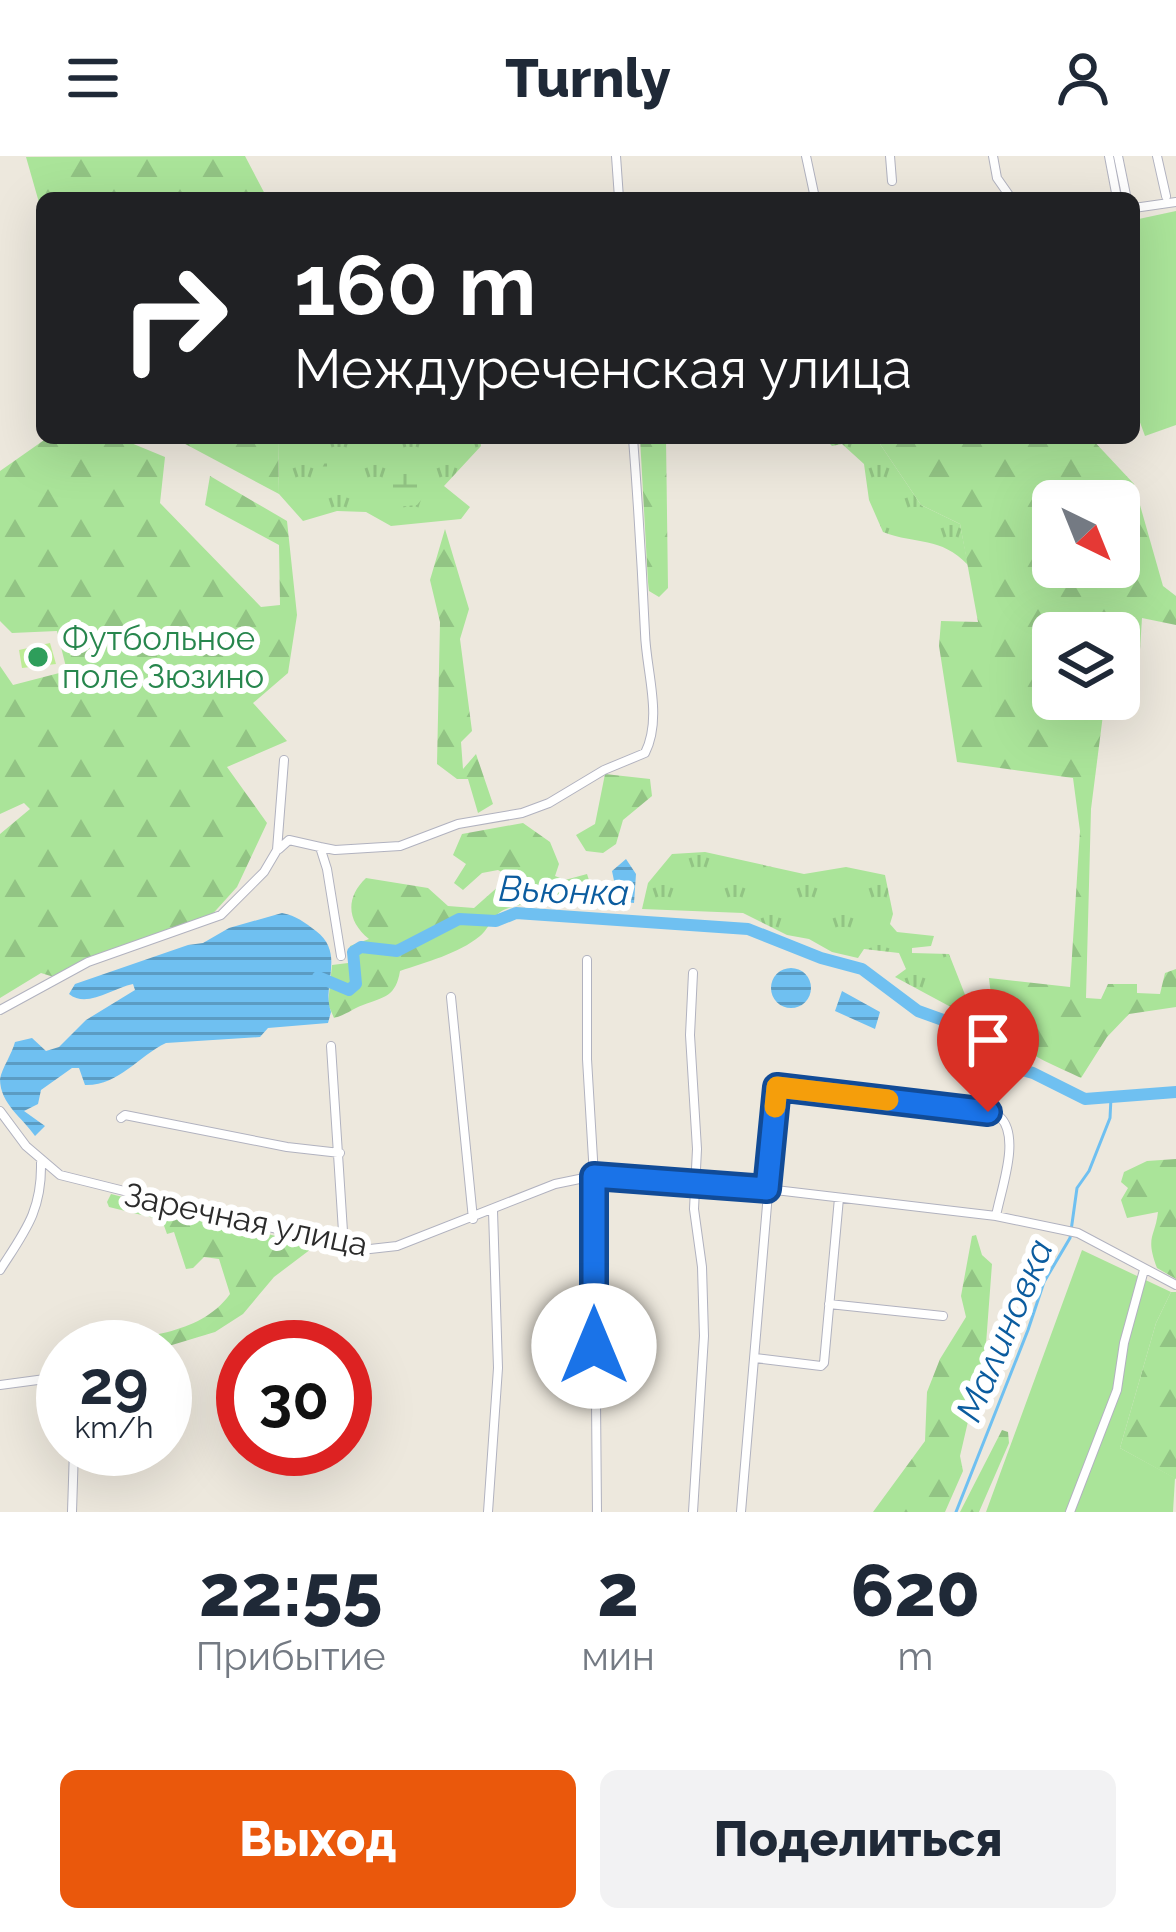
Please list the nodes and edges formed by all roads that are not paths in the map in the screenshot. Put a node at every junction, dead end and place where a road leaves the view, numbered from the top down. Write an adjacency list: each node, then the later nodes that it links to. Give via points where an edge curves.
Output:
1 (616, 156): 9 (street)
2 (806, 156): 10 (street)
3 (890, 156): 8 (street)
4 (993, 156): 11 (street)
5 (1109, 156): 12 (street)
6 (1118, 156): 13 (street)
7 (1156, 156): 14 (street)
8 (892, 181)
9 (619, 192)
10 (814, 192)
11 (1007, 192)
12 (1120, 192)
13 (1121, 192)
14 (1166, 196)
15 (1176, 202): 16 (street)
16 (1140, 207)
17 (633, 444): 19 (street, via 652,686 645,753 522,813 458,824 400,846)
18 (284, 760): 20 (street)
19 (320, 847): 20 (street, via 289,840); 21 (street)
20 (278, 850): 25 (street, via 221,915 88,962)
21 (341, 956)
22 (587, 960): 31 (street)
23 (693, 973): 32 (street)
24 (451, 997): 37 (street)
25 (0, 1010)
26 (332, 1046): 29 (street)
27 (0, 1111): 30 (street, Заречная улица)
28 (122, 1118): 29 (street)
29 (340, 1153): 38 (street)
30 (41, 1162): 38 (street, Заречная улица, via 91,1186); 39 (street, via 32,1221)
31 (594, 1176): 32 (street, Заречная улица); 35 (street, Заречная улица); 50 (street)
32 (694, 1184): 33 (street, Заречная улица); 51 (street, via 704,1336)
33 (767, 1189): 34 (street, Заречная улица); 36 (street, via 777,1087 1000,1117 1010,1139); 44 (street)
34 (839, 1198): 36 (street, Заречная улица); 42 (street)
35 (493, 1210): 37 (street, Заречная улица); 49 (street, via 498,1368)
36 (996, 1216): 40 (street, Заречная улица, via 1078,1233)
37 (473, 1219): 38 (street, Заречная улица, via 397,1246)
38 (344, 1247)
39 (0, 1270)
40 (1144, 1270): 41 (street, Заречная улица); 53 (street, via 1117,1390)
41 (1176, 1286)
42 (830, 1304): 43 (street); 44 (street, via 821,1366)
43 (944, 1316)
44 (755, 1358): 52 (street)
45 (36, 1380): 46 (street)
46 (0, 1385)
47 (73, 1476): 48 (street)
48 (72, 1512)
49 (488, 1512)
50 (597, 1512)
51 (694, 1512)
52 (741, 1512)
53 (1070, 1512)

